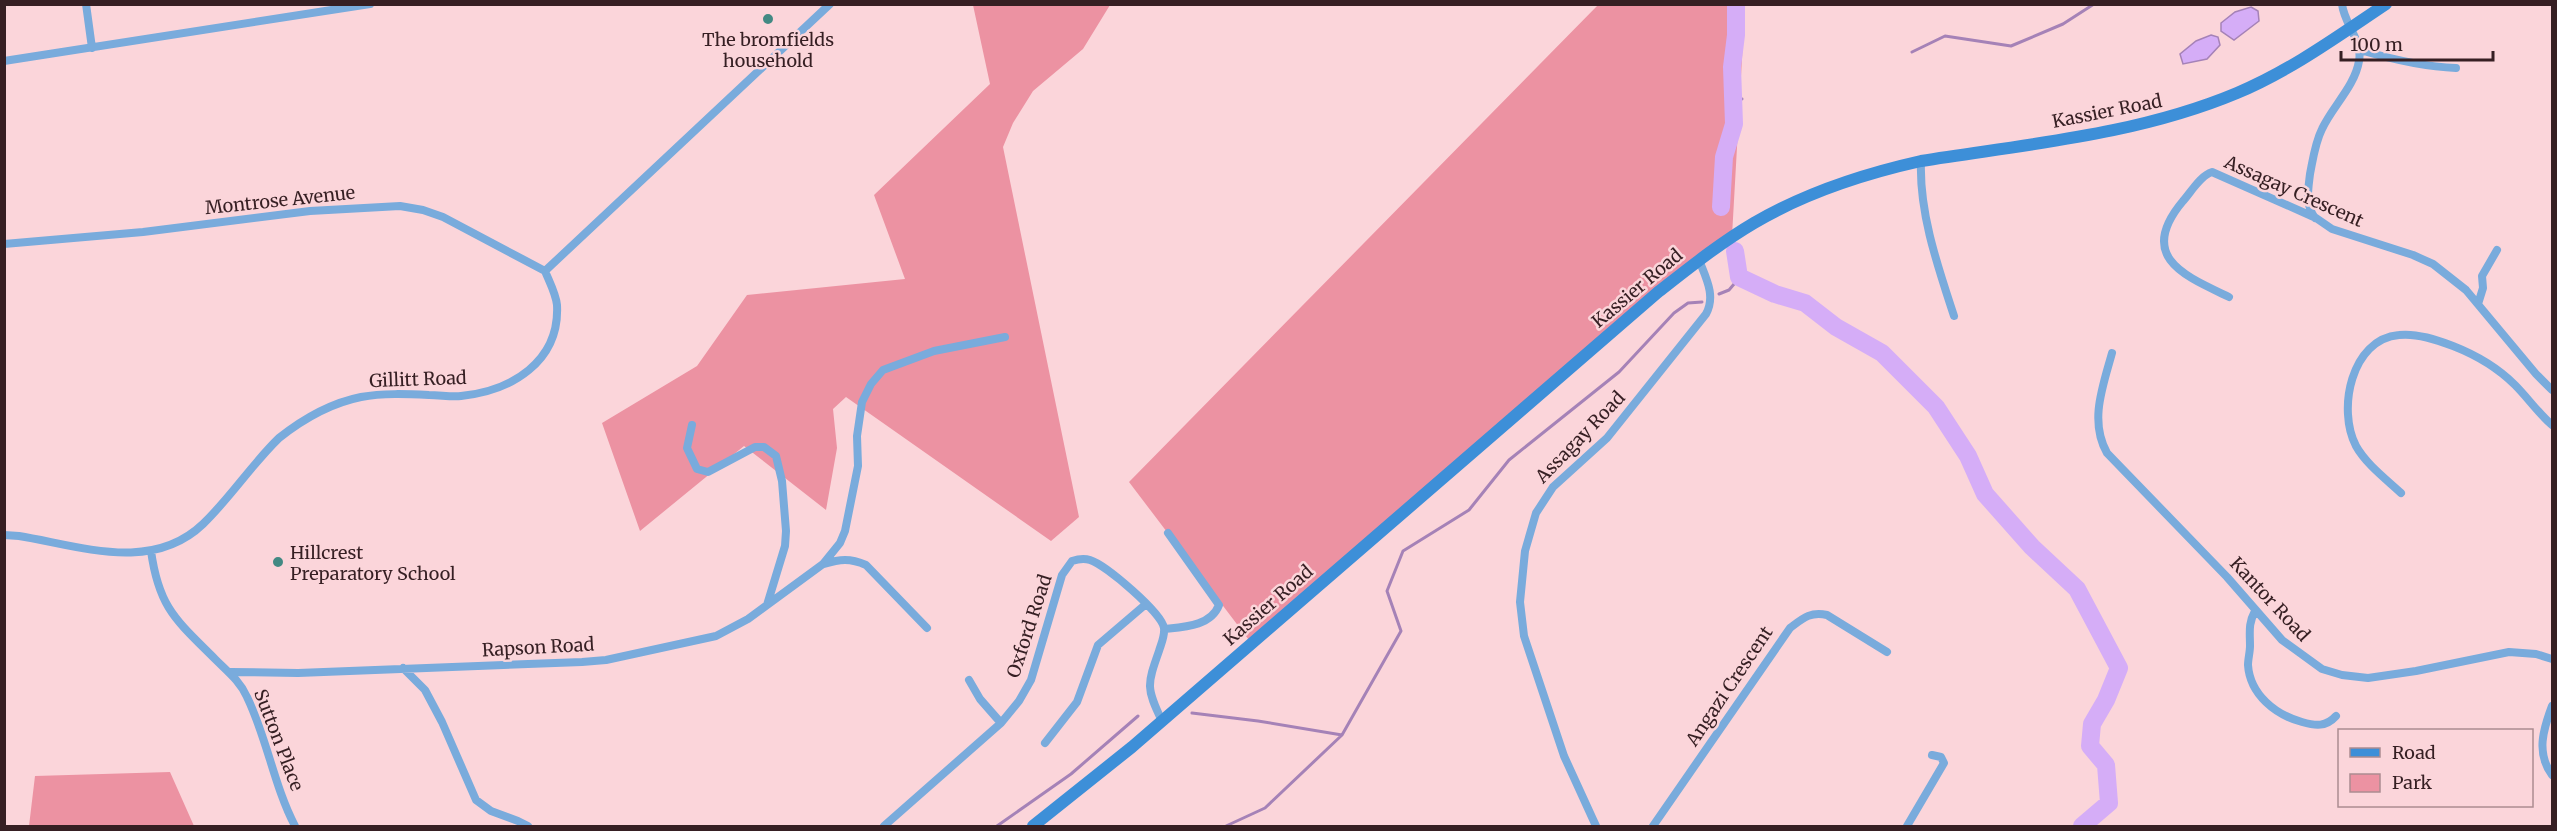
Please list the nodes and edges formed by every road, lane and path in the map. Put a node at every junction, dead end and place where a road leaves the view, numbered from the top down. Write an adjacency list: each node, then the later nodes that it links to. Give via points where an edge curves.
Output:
1 (86, 4): 7 (street)
2 (370, 4): 7 (street)
3 (830, 4): 16 (street)
4 (2342, 4): 6 (street)
5 (2386, 4): 6 (main road, Kassier Road)
6 (2349, 28): 8 (street); 11 (main road, Kassier Road, via 2263,81 2193,110 2112,130)
7 (92, 48): 9 (street)
8 (2360, 50): 10 (street); 12 (street, via 2352,78 2321,130 2315,149 2308,200)
9 (4, 61)
10 (2456, 68)
11 (1921, 161): 15 (main road, Kassier Road, via 1852,179 1814,194 1756,221); 19 (street, via 1920,183 1934,251)
12 (2316, 218): 17 (street, Assagay Crescent, via 2219,173 2207,174 2172,216 2165,245 2172,263 2184,275); 18 (street, Assagay Crescent, via 2346,235 2433,264)
13 (4, 244): 16 (street, Montrose Avenue, via 400,206 444,217)
14 (2497, 250): 18 (street, via 2482,276)
15 (1699, 260): 42 (main road, Kassier Road); 51 (street, Assagay Road, via 1711,298 1707,314 1607,438 1553,487 1536,513 1525,551 1520,602 1524,636 1564,756)
16 (545, 271): 28 (street, Gillitt Road, via 556,303 556,318 550,343 524,376 467,395 384,395 355,398 332,406 279,438 203,524 176,542)
17 (2229, 297)
18 (2478, 304): 22 (street, Assagay Crescent)
19 (1954, 316)
20 (1005, 337): 29 (street, Rapson Road, via 934,351 883,370 871,384 862,402 856,436 858,466 845,531)
21 (2112, 353): 32 (street, Kantor Road, via 2098,410 2098,432 2103,446)
22 (2553, 390)
23 (692, 425): 31 (street, via 687,448 697,469 708,472 755,447 764,447 776,456 786,531)
24 (2553, 425): 25 (street, via 2500,371 2467,352 2418,336 2400,334 2380,340 2357,369 2348,397 2347,419 2357,448)
25 (2401, 493)
26 (1168, 533): 34 (street, via 1219,605 1202,623)
27 (4, 536): 28 (street, Gillitt Road, via 112,553)
28 (151, 551): 38 (street, Sutton Place, via 157,586 165,604)
29 (823, 564): 31 (street, Rapson Road); 33 (street, Rapson Road, via 852,559 866,565)
30 (1146, 604): 34 (street, Oxford Road, via 1159,616); 43 (street, Oxford Road, via 1096,563 1078,559 1068,564 1031,680); 44 (street, via 1098,645 1077,702)
31 (766, 605): 37 (street, Rapson Road, via 716,636 606,660)
32 (2255, 611): 36 (street, Kantor Road, via 2298,653 2322,669 2342,675 2387,676 2508,652); 41 (street, via 2248,626 2248,665 2255,687 2268,705 2283,715 2316,725 2329,723)
33 (927, 628)
34 (1165, 629): 42 (street, via 1149,689)
35 (1887, 652): 52 (street, Angazi Crescent, via 1827,615 1813,613 1799,622 1784,634)
36 (2553, 659)
37 (403, 668): 38 (street, Rapson Road); 48 (street, via 425,690 476,800 491,812)
38 (231, 672): 47 (street, Sutton Place, via 247,696)
39 (969, 680): 43 (street)
40 (2553, 706): 46 (street, via 2541,742 2544,762)
41 (2336, 716)
42 (1162, 721): 50 (main road, Kassier Road)
43 (1001, 723): 49 (street, Oxford Road)
44 (1045, 743)
45 (1932, 755): 53 (street, via 1941,757 1944,763)
46 (2553, 775)
47 (295, 826)
48 (528, 826)
49 (884, 826)
50 (1033, 826)
51 (1596, 826)
52 (1653, 826)
53 (1907, 826)

